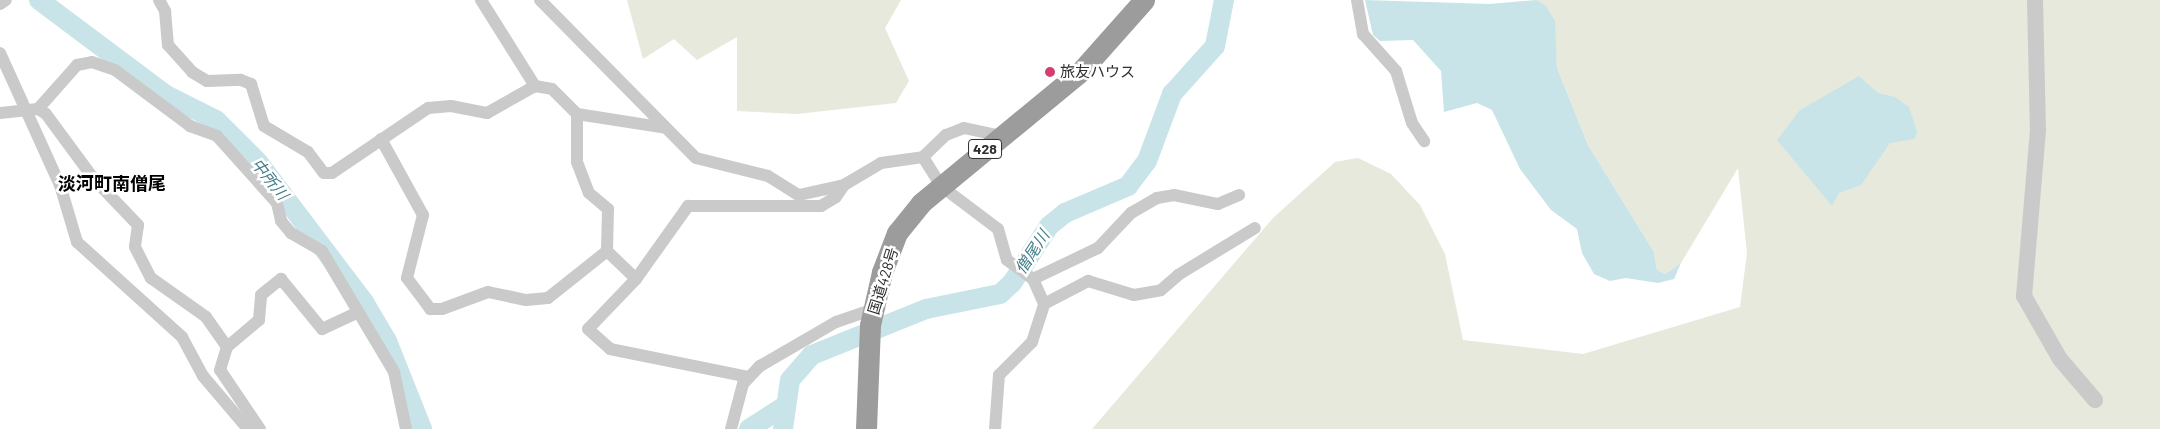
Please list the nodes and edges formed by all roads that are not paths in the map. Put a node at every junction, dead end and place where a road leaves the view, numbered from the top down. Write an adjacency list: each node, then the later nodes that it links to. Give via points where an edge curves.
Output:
1 (6, 0): 8 (street)
2 (159, 0): 17 (street, via 165,11 168,45 192,72 207,81 241,80 251,84 264,126 308,152 318,170 332,173)
3 (481, 0): 10 (street)
4 (540, 0): 15 (street)
5 (1144, 0): 16 (highway, 国道428号 / 428, via 1081,71)
6 (1357, 0): 18 (street, via 1363,34 1396,71 1412,123)
7 (2035, 0): 32 (street, via 2038,130 2024,296 2060,359)
8 (0, 4)
9 (0, 53): 12 (street)
10 (535, 86): 14 (street, via 552,89); 17 (street, via 487,113 451,106 428,108)
11 (38, 109): 12 (street); 28 (street, via 77,65 92,62 115,70 190,126 217,136 277,203 281,221 291,233 322,251); 30 (street, via 94,179 138,224 135,247 151,278 206,317)
12 (23, 110): 13 (street); 33 (street, via 60,185 77,242 182,337 203,376)
13 (0, 113)
14 (577, 114): 15 (street); 24 (street, via 576,162 589,193 608,209)
15 (666, 128): 20 (street, via 696,158 768,176 799,195)
16 (1003, 136): 19 (street, via 964,128 946,135); 21 (highway, 国道428号 / 428)
17 (381, 139): 24 (street, via 423,215 407,278 430,309 442,309 488,292 526,300 548,298)
18 (1424, 141)
19 (922, 157): 20 (street, via 881,164); 21 (street)
20 (844, 185): 25 (street, via 836,197 821,206 688,206)
21 (941, 186): 26 (street, via 998,229 1007,260); 29 (highway, 国道428号 / 428, via 897,234)
22 (1239, 195): 26 (street, via 1218,204 1174,195 1158,198 1131,213 1098,248)
23 (1255, 228): 27 (street, via 1178,275 1161,290 1134,295 1088,281)
24 (607, 251): 25 (street)
25 (636, 279): 31 (street, via 588,330 610,350)
26 (1032, 279): 27 (street)
27 (1044, 304): 38 (street, via 1032,342 999,375)
28 (357, 313): 30 (street, via 322,329 281,279 261,295 260,320); 35 (street, via 394,372)
29 (870, 326): 31 (street, via 786,348); 37 (highway, 国道428号 / 428)
30 (226, 347): 34 (street, via 220,370)
31 (749, 377): 36 (street, via 743,384)
32 (2095, 400)
33 (248, 429)
34 (260, 429)
35 (406, 429)
36 (731, 429)
37 (866, 429)
38 (995, 429)

